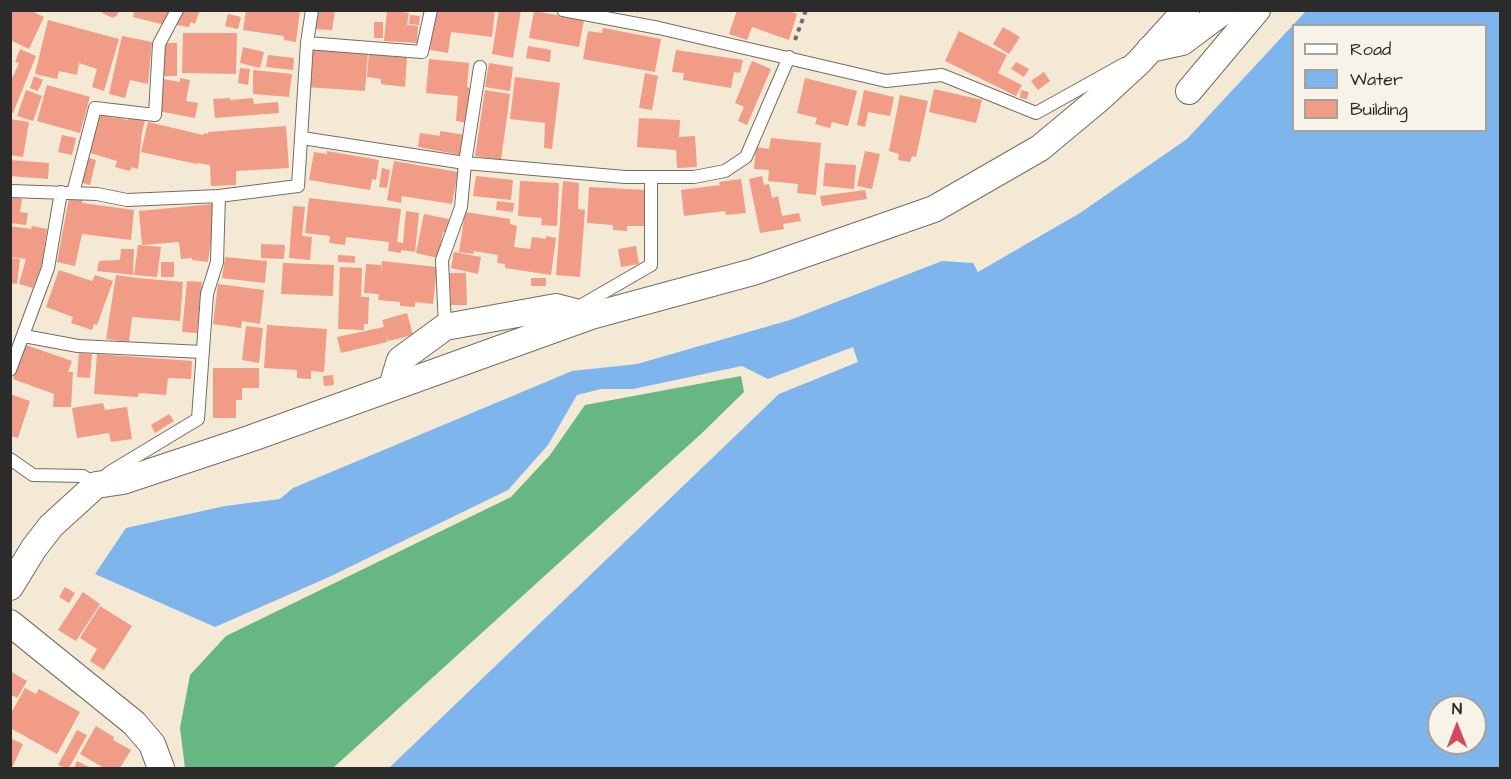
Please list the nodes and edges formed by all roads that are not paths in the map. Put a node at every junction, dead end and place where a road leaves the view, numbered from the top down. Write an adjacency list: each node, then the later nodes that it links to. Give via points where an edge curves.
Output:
1 (177, 10): 17 (lane, via 159,44 155,115 95,108)
2 (312, 10): 8 (lane)
3 (431, 10): 8 (lane, via 422,52)
4 (563, 10): 10 (lane)
5 (1186, 10): 9 (street)
6 (1225, 10): 9 (street, via 1182,42)
7 (1257, 10): 12 (street)
8 (307, 43): 13 (lane)
9 (1150, 49): 10 (lane, via 1036,113 942,75 886,81); 19 (street, via 1040,148 934,209 753,272)
10 (789, 57): 15 (lane, via 747,158 725,171 694,177)
11 (480, 67): 14 (lane)
12 (1189, 91)
13 (302, 138): 14 (lane); 18 (lane, via 298,186)
14 (465, 163): 15 (lane); 20 (lane, via 461,207 442,260)
15 (651, 177): 19 (lane, via 651,265)
16 (10, 191): 17 (lane)
17 (67, 192): 18 (lane, via 127,200); 21 (lane, via 48,268)
18 (219, 196): 22 (lane, via 217,262 207,294)
19 (582, 313): 20 (street, via 556,307); 24 (street)
20 (446, 327): 24 (street, via 400,360)
21 (24, 336): 22 (lane, via 78,346); 23 (lane)
22 (203, 352): 26 (lane, via 198,419 110,472)
23 (10, 370)
24 (392, 386): 26 (street, via 252,438 123,481)
25 (10, 459): 26 (lane, via 33,475 83,476)
26 (96, 485): 27 (street, via 51,526)
27 (10, 587)
28 (10, 622): 29 (street, via 134,723 152,744)
29 (161, 768)

